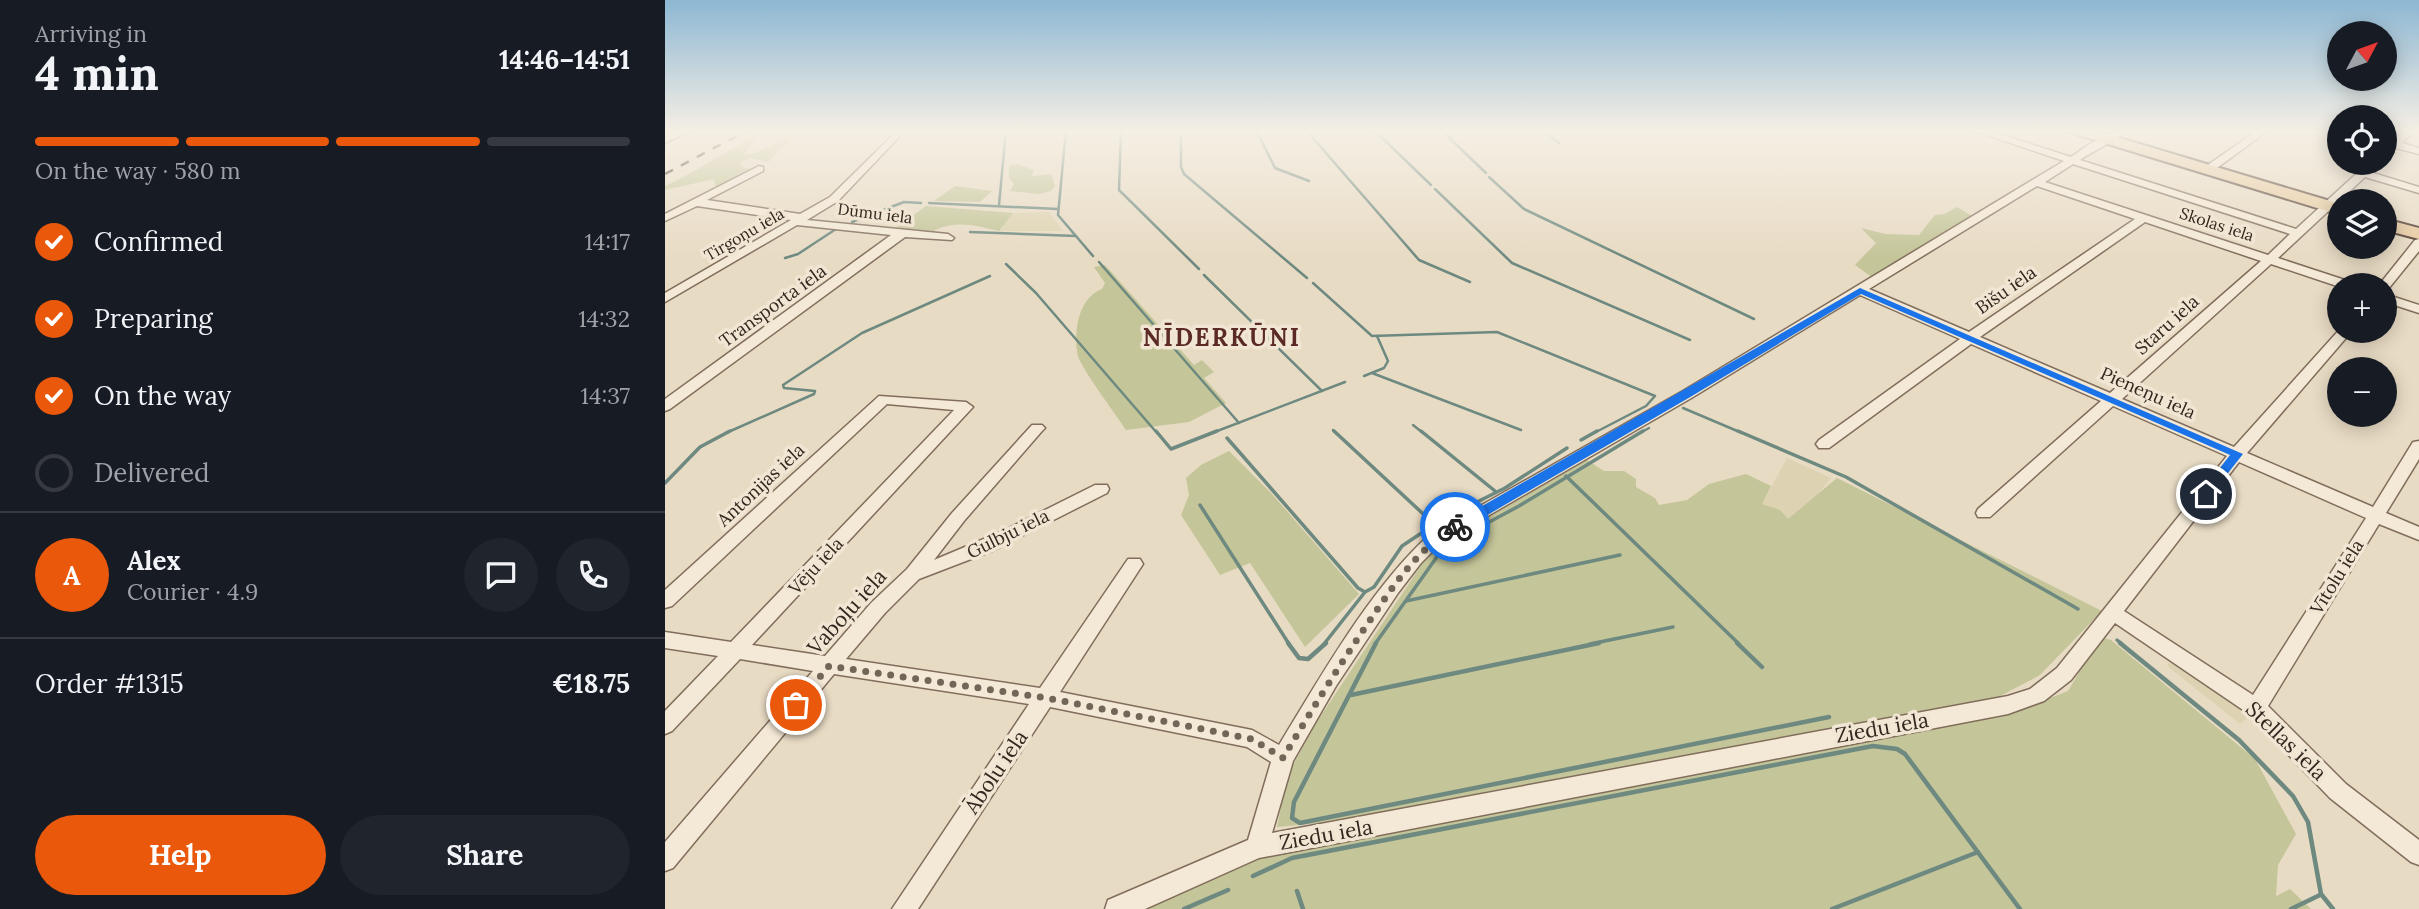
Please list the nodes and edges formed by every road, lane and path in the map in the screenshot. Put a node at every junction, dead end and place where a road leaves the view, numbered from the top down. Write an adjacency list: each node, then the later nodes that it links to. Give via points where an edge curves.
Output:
1 (752, 172): 11 (street)
2 (860, 172): 16 (street, Tirgoņu iela, via 834,199)
3 (2051, 172): 8 (street)
4 (2107, 172): 18 (street)
5 (2211, 172): 12 (main road)
6 (2360, 175): 9 (street, Staru iela)
7 (2369, 175): 10 (street)
8 (2035, 182): 15 (street, Skolas iela); 26 (street)
9 (2349, 189)
10 (2419, 190)
11 (695, 202): 14 (street); 16 (street, Dūmu iela)
12 (2327, 206)
13 (2327, 213): 18 (street, Staru iela)
14 (665, 218)
15 (2144, 218): 23 (street, Skolas iela); 30 (street, Bišu iela)
16 (800, 220): 19 (street, Dūmu iela); 27 (street, Tirgoņu iela)
17 (2397, 228): 20 (main road)
18 (2298, 233): 23 (street, Staru iela)
19 (901, 234): 21 (street, Dūmu iela); 34 (street, Transporta iela)
20 (2419, 234)
21 (948, 238)
22 (2419, 243): 24 (street)
23 (2270, 259): 25 (street, Skolas iela); 33 (street, Staru iela)
24 (2395, 273)
25 (2327, 278)
26 (1860, 290): 30 (street, Pieneņu iela); 53 (street, via 1435,539 1392,588)
27 (665, 298)
28 (2397, 302): 29 (street)
29 (2419, 309)
30 (1971, 338): 33 (street, Pieneņu iela); 36 (street, Bišu iela)
31 (2335, 343): 38 (street, Ziedu iela)
32 (884, 399): 45 (street, Antonijas iela); 48 (street, Vēju iela, via 966,407)
33 (2113, 399): 38 (street, Pieneņu iela); 40 (street, Staru iela)
34 (665, 406)
35 (1037, 428): 44 (street, Vaboļu iela)
36 (1824, 444)
37 (2419, 446): 41 (street, Vītolu iela)
38 (2238, 454): 41 (street, Pieneņu iela); 46 (street, Ziedu iela)
39 (1101, 489): 44 (street, Gulbju iela, via 1007,537)
40 (1984, 513)
41 (2375, 514): 42 (street, Pieneņu iela); 51 (street, Vītolu iela)
42 (2419, 534)
43 (1134, 564): 50 (street, Ābolu iela)
44 (913, 574): 49 (street, Vaboļu iela)
45 (665, 601)
46 (2112, 612): 51 (street, Stellas iela); 54 (street, Ziedu iela, via 2064,674 2037,695 2008,705)
47 (665, 640): 48 (street)
48 (736, 650): 49 (street); 52 (street, Vēju iela)
49 (829, 666): 50 (street); 56 (street, Vaboļu iela)
50 (1047, 698): 53 (street, via 1252,739); 57 (street, Ābolu iela)
51 (2256, 708): 55 (street, Stellas iela, via 2338,791)
52 (665, 725)
53 (1283, 758): 54 (street)
54 (1257, 847): 58 (street, Ziedu iela)
55 (2419, 854)
56 (665, 860)
57 (904, 909)
58 (1117, 909)

